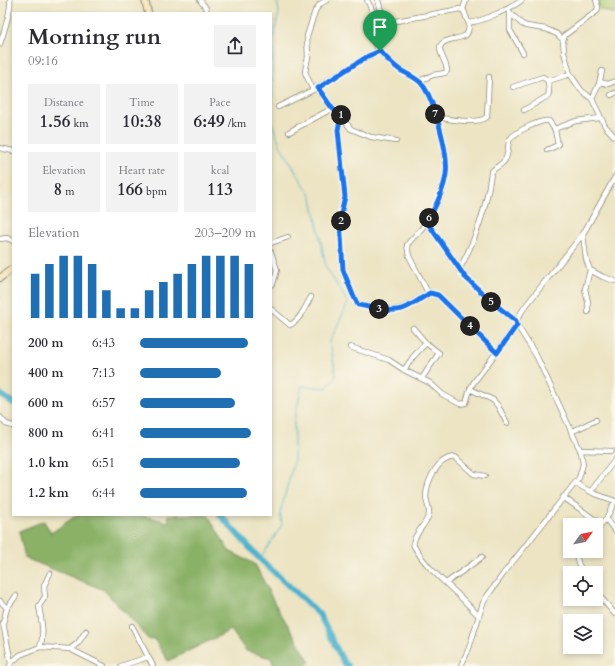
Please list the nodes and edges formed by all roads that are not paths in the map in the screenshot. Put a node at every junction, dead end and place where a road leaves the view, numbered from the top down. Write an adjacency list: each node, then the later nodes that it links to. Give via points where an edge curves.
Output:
1 (10, 0): 19 (street)
2 (145, 0): 12 (main road)
3 (200, 0): 13 (street)
4 (327, 0): 30 (street, via 315,11 307,36 308,58 305,72)
5 (367, 0): 15 (street)
6 (378, 0): 16 (street)
7 (466, 0): 11 (street)
8 (522, 0): 10 (street)
9 (596, 0): 18 (street, via 597,10)
10 (513, 5): 14 (street); 17 (street)
11 (463, 9): 16 (street); 17 (street)
12 (148, 12)
13 (207, 12)
14 (510, 13): 18 (street, via 522,24 546,29); 21 (street, via 510,30)
15 (376, 21): 16 (street); 20 (street, via 372,35)
16 (384, 22)
17 (470, 23): 25 (street, via 468,34 441,45 447,71)
18 (563, 40): 23 (street)
19 (0, 44)
20 (380, 51): 25 (street, via 399,69); 30 (street)
21 (523, 53)
22 (602, 71): 28 (street)
23 (570, 74): 26 (street); 31 (street, via 581,90)
24 (489, 77): 36 (street, via 488,115 484,120)
25 (419, 81): 36 (street, via 427,92)
26 (548, 81): 29 (street, via 543,77); 34 (street, via 548,96)
27 (615, 81): 28 (street, via 608,84)
28 (600, 82): 31 (street)
29 (513, 87)
30 (315, 89): 32 (street); 33 (street)
31 (592, 99): 37 (street)
32 (278, 107)
33 (332, 108): 35 (street); 39 (street)
34 (524, 110)
35 (341, 116): 41 (street, via 348,127 356,132); 59 (street, via 338,130 345,197 340,218 343,270 358,305 393,310 403,308)
36 (436, 117): 46 (street, via 446,173 440,196)
37 (600, 118): 38 (street, via 576,121); 40 (street)
38 (555, 130): 43 (street, via 558,145); 54 (street, via 549,121 544,121 523,129 511,138 505,160 491,173 482,217)
39 (289, 132)
40 (615, 137)
41 (396, 141)
42 (0, 148): 44 (street)
43 (546, 150)
44 (12, 151)
45 (615, 177): 47 (street)
46 (427, 222): 54 (street); 59 (street, via 407,246 420,279)
47 (583, 234): 55 (street); 63 (street, via 524,308)
48 (288, 237): 51 (street)
49 (0, 239): 50 (street)
50 (12, 240)
51 (272, 243)
52 (272, 255): 58 (street, via 277,270)
53 (12, 269): 56 (main road)
54 (459, 270): 63 (street)
55 (590, 270): 57 (street); 62 (street, via 585,288)
56 (0, 278)
57 (615, 280)
58 (272, 284)
59 (430, 293): 67 (street, via 440,297)
60 (311, 296): 61 (street, via 293,324 290,325)
61 (272, 310)
62 (588, 312)
63 (517, 323): 67 (street); 75 (street, via 537,357)
64 (413, 328): 65 (street)
65 (426, 343): 68 (street); 69 (street, via 439,353)
66 (350, 347): 68 (street, via 389,360)
67 (497, 353): 70 (street)
68 (404, 370): 69 (street)
69 (422, 378): 70 (street, via 460,404 466,403)
70 (470, 389): 73 (street, via 493,400)
71 (0, 417): 74 (street, via 6,424)
72 (596, 420): 75 (street)
73 (507, 423)
74 (12, 426)
75 (571, 432): 76 (street)
76 (580, 450): 77 (street); 80 (street, via 583,464)
77 (612, 451)
78 (615, 460): 81 (street)
79 (485, 476): 90 (street, via 474,474 457,458 450,458 435,470 429,480 426,497 429,514 414,538 413,545)
80 (575, 483): 81 (street); 82 (street)
81 (590, 491): 83 (street)
82 (563, 497): 84 (street); 96 (street, via 495,585)
83 (615, 501): 85 (street)
84 (593, 518)
85 (606, 519): 86 (street); 87 (street)
86 (603, 522)
87 (615, 531)
88 (482, 557): 90 (street)
89 (50, 572): 99 (street, via 44,586 45,597 39,606 42,628)
90 (446, 584): 96 (street)
91 (16, 596): 94 (street)
92 (603, 600): 95 (street)
93 (0, 601): 94 (street)
94 (7, 608): 102 (street, via 3,623)
95 (615, 614)
96 (479, 616): 106 (street)
97 (132, 626): 101 (street)
98 (86, 631): 100 (street)
99 (40, 647): 100 (street); 102 (street, via 20,655)
100 (70, 649): 103 (street)
101 (148, 657): 104 (street); 105 (street)
102 (10, 664)
103 (104, 666)
104 (121, 666)
105 (153, 666)
106 (461, 666)

